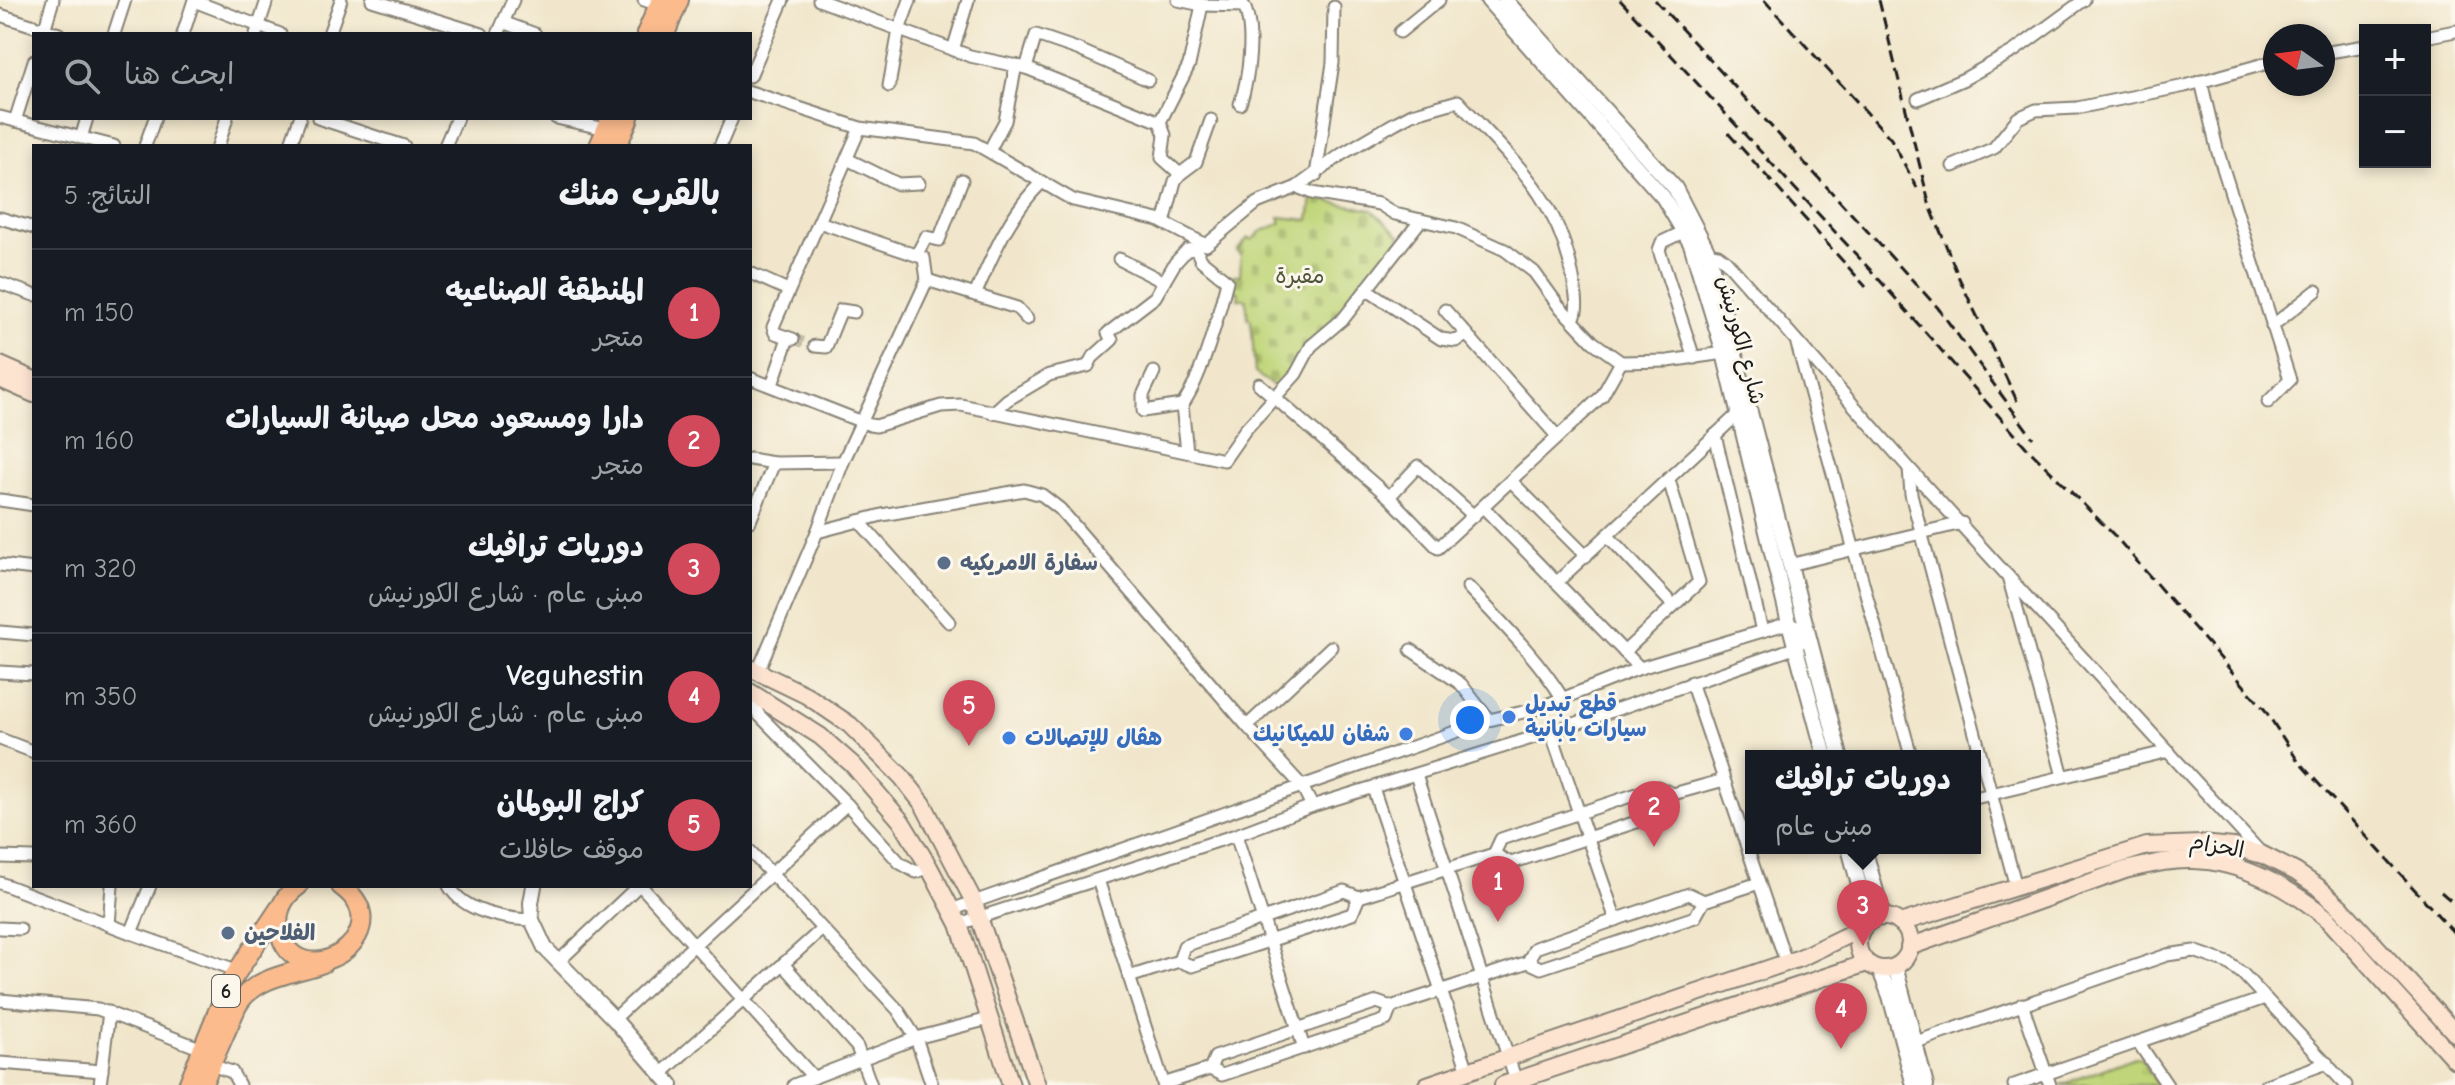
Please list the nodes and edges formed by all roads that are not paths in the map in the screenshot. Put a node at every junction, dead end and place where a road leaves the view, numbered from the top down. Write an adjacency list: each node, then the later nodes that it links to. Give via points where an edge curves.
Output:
1 (53, 0): 26 (street)
2 (125, 0): 27 (street)
3 (194, 0): 23 (street); 28 (street)
4 (267, 0): 23 (street)
5 (341, 0): 29 (street)
6 (372, 0): 30 (street)
7 (513, 0): 22 (street)
8 (679, 0): 33 (highway)
9 (819, 0): 24 (street)
10 (910, 0): 24 (street)
11 (968, 0): 37 (street)
12 (1178, 0): 19 (street)
13 (1439, 0): 34 (street)
14 (1488, 0): 87 (street, شارع الكورنيش, via 1663,197)
15 (1505, 0): 90 (street, شارع الكورنيش, via 1675,188)
16 (2084, 0): 47 (street, via 2014,51)
17 (781, 1): 42 (street)
18 (655, 2): 32 (highway)
19 (1206, 4): 48 (street, via 1244,6 1248,15 1248,80); 61 (street, via 1189,65)
20 (1334, 7): 77 (street, via 1333,63)
21 (0, 15): 26 (street)
22 (502, 29): 31 (street)
23 (257, 30)
24 (899, 30): 37 (street); 45 (street)
25 (2455, 31): 35 (street)
26 (43, 32)
27 (115, 32)
28 (184, 32)
29 (330, 32)
30 (476, 32)
31 (522, 32)
32 (647, 32)
33 (666, 32)
34 (1400, 32)
35 (2431, 36)
36 (2359, 47): 38 (street)
37 (953, 50): 41 (street)
38 (2335, 51)
39 (2263, 64): 44 (street)
40 (32, 67): 60 (street)
41 (1021, 67): 43 (street, via 1036,35); 61 (street); 73 (street, via 1005,121)
42 (752, 71)
43 (1148, 80)
44 (2201, 81): 75 (street, via 2077,108 2036,110 2018,118 1994,148); 105 (street)
45 (889, 86)
46 (752, 93): 62 (street)
47 (1918, 99)
48 (1240, 104)
49 (0, 117): 60 (street)
50 (86, 120): 64 (street)
51 (154, 120): 66 (street)
52 (226, 120): 67 (street)
53 (299, 120): 68 (street)
54 (324, 120): 69 (street)
55 (456, 120): 70 (street)
56 (564, 120): 63 (street)
57 (628, 120): 71 (highway)
58 (731, 120): 72 (street)
59 (1211, 120): 76 (street, via 1196,162)
60 (15, 121): 64 (street)
61 (1160, 122): 76 (street, via 1165,135 1162,158)
62 (860, 128): 73 (street, via 974,143); 74 (street)
63 (605, 131)
64 (81, 138): 65 (street)
65 (106, 144)
66 (146, 144)
67 (219, 144)
68 (291, 144)
69 (398, 144)
70 (446, 144)
71 (618, 144)
72 (721, 144)
73 (989, 151): 79 (street)
74 (847, 159): 80 (street, via 898,184); 84 (street)
75 (1953, 166)
76 (1180, 174): 85 (street)
77 (1316, 175): 81 (street); 104 (street, via 1412,114 1458,101 1551,210 1571,266 1577,307)
78 (962, 180): 89 (street, via 939,240 926,237)
79 (1042, 182): 85 (street, via 1073,200); 100 (street, via 1005,228)
80 (919, 183)
81 (1297, 187): 83 (street, via 1379,204); 88 (street, via 1257,203 1206,245)
82 (0, 218): 86 (street)
83 (1421, 220): 96 (street); 104 (street, via 1456,228 1505,250 1534,272)
84 (819, 222): 89 (street); 97 (street)
85 (1164, 223): 88 (street)
86 (32, 227)
87 (1685, 231): 90 (street, شارع الكورنيش); 110 (street, via 1662,242 1659,250)
88 (1198, 245): 94 (street, via 1187,250); 122 (street, via 1201,260 1227,281 1211,338)
89 (917, 254): 93 (street, via 924,258)
90 (1702, 254): 107 (street, via 1726,261); 109 (street, شارع الكورنيش); 149 (street, شارع الكورنيش)
91 (1119, 259): 94 (street)
92 (752, 274): 97 (street)
93 (927, 280): 100 (street); 125 (street)
94 (1164, 282): 123 (street, via 1155,297 1108,333 1112,340 1088,366 1049,375)
95 (0, 283): 99 (street)
96 (1366, 289): 106 (street, via 1441,339 1456,341); 120 (street, via 1344,318 1311,346)
97 (788, 290): 118 (street, via 772,329 791,338)
98 (2316, 291): 105 (street)
99 (32, 294)
100 (975, 295): 103 (street, via 1017,308)
101 (1445, 310): 106 (street)
102 (854, 312): 108 (street, via 841,310 826,347)
103 (1027, 319)
104 (1573, 320): 111 (street, via 1598,348)
105 (2272, 326): 121 (street, via 2290,380)
106 (1467, 335): 127 (street)
107 (1796, 340): 132 (street); 146 (street)
108 (815, 346)
109 (1724, 353): 110 (street); 124 (street, شارع الكورنيش)
110 (1694, 358): 111 (street)
111 (1621, 362): 127 (street, via 1602,396)
112 (0, 365): 115 (main road)
113 (1154, 372): 122 (street, via 1143,395 1143,411)
114 (0, 379): 119 (main road)
115 (32, 379)
116 (752, 379): 118 (street)
117 (1259, 384): 120 (street)
118 (772, 385): 125 (street)
119 (32, 393)
120 (1276, 398): 128 (street, via 1224,460); 135 (street)
121 (2268, 402)
122 (1182, 405): 128 (street)
123 (993, 413): 125 (street, via 950,405 876,426); 128 (street)
124 (1738, 414): 126 (street); 156 (street, شارع الكورنيش)
125 (862, 422): 130 (street)
126 (1715, 435): 133 (street); 157 (street)
127 (1557, 436): 134 (street)
128 (1187, 452)
129 (752, 459): 131 (street)
130 (843, 462): 131 (street); 143 (street)
131 (774, 463): 139 (street)
132 (1909, 468): 142 (street); 144 (street)
133 (1669, 480): 145 (street); 154 (street, via 1699,582)
134 (1511, 481): 138 (street); 147 (street)
135 (1389, 497): 140 (street, via 1418,466); 140 (street, via 1438,548)
136 (0, 500): 137 (street)
137 (32, 505)
138 (1483, 507): 140 (street); 152 (street)
139 (752, 516)
140 (1474, 516)
141 (859, 521): 143 (street); 155 (street); 174 (street, via 1024,490 1042,495 1087,539)
142 (1962, 523): 144 (street); 151 (street)
143 (817, 532): 166 (street)
144 (1921, 533): 146 (street); 180 (street)
145 (1609, 537): 147 (street); 154 (street)
146 (1854, 549): 149 (street); 179 (street)
147 (1586, 556): 152 (street)
148 (0, 565): 150 (street)
149 (1789, 565): 159 (street, شارع الكورنيش)
150 (32, 569)
151 (2007, 572): 182 (street); 185 (street)
152 (1557, 582): 164 (street)
153 (1468, 587): 171 (street)
154 (1673, 605): 164 (street)
155 (949, 622)
156 (1789, 623): 157 (street); 159 (street); 162 (street, شارع الكورنيش)
157 (1762, 631): 165 (street)
158 (0, 632): 160 (street)
159 (1807, 632): 162 (street); 178 (street, شارع الكورنيش)
160 (32, 635)
161 (1331, 647): 174 (street)
162 (1797, 647): 169 (street); 177 (street, شارع الكورنيش)
163 (1411, 650): 173 (street, via 1461,684)
164 (1624, 652): 165 (street)
165 (1640, 668): 171 (street)
166 (754, 670): 224 (main road, via 806,695 872,746 923,804)
167 (0, 672): 168 (street)
168 (32, 674)
169 (1691, 682): 175 (street); 186 (street)
170 (752, 693): 206 (main road, via 820,736 853,765 901,821)
171 (1563, 699): 173 (street)
172 (752, 703): 192 (street)
173 (1489, 720): 187 (street)
174 (1247, 726): 187 (street)
175 (1551, 732): 184 (street); 194 (street)
176 (0, 739): 181 (street)
177 (1823, 750)
178 (1838, 750)
179 (1909, 750)
180 (1979, 750)
181 (32, 751)
182 (2169, 751): 185 (street); 203 (street)
183 (1981, 757): 190 (street)
184 (1416, 775): 188 (street); 207 (street)
185 (2063, 776): 190 (street)
186 (1724, 780): 189 (street); 197 (street)
187 (1302, 786): 193 (street); 224 (street)
188 (1373, 788): 193 (street); 210 (street)
189 (1673, 794): 194 (street, via 1658,787); 196 (street, via 1667,812)
190 (1991, 794): 191 (street); 213 (street)
191 (1981, 796)
192 (847, 804): 206 (street, via 900,863 916,872); 208 (street)
193 (1312, 806): 195 (street)
194 (1579, 813): 196 (street); 199 (street, via 1501,839)
195 (1236, 835): 209 (street); 229 (street)
196 (1588, 838): 199 (street, via 1511,863); 231 (street)
197 (1745, 842)
198 (752, 853): 208 (street)
199 (1494, 854): 207 (street)
200 (1749, 854): 212 (street)
201 (1851, 854): 232 (street)
202 (1865, 854): 232 (street)
203 (2263, 855): 213 (main road, via 2201,844 2147,846); 262 (main road, via 2296,872 2341,908)
204 (0, 857): 205 (street)
205 (32, 858)
206 (929, 867): 227 (main road)
207 (1446, 869): 210 (street); 251 (street)
208 (772, 873): 237 (street); 240 (street)
209 (1098, 880): 228 (street); 250 (street)
210 (1405, 882): 223 (street); 252 (street)
211 (0, 883): 234 (street)
212 (1759, 883): 225 (street); 246 (street)
213 (2016, 887): 233 (main road)
214 (112, 888): 234 (street)
215 (149, 888): 238 (street)
216 (343, 888): 226 (highway)
217 (359, 888): 226 (highway)
218 (450, 888): 230 (street, via 466,903 500,916)
219 (534, 888): 230 (street)
220 (638, 888): 244 (street)
221 (642, 888): 240 (street)
222 (291, 892): 242 (highway, via 279,930 287,946 306,959); 249 (highway, 6)
223 (1359, 897): 229 (street, via 1344,891); 239 (street, via 1352,914)
224 (973, 900): 227 (street); 228 (main road)
225 (1704, 901): 231 (street, via 1689,894); 245 (street, via 1695,917 1541,968)
226 (360, 916): 242 (highway, via 353,944)
227 (955, 917): 228 (street); 260 (main road)
228 (978, 919): 289 (main road)
229 (1263, 919): 239 (street); 243 (street, via 1184,946)
230 (532, 920): 244 (street, via 540,942)
231 (1616, 920): 245 (street, via 1535,948)
232 (1871, 922): 233 (main road); 246 (main road); 248 (main road, via 1858,947)
233 (1900, 923): 241 (main road)
234 (109, 925): 238 (street)
235 (0, 928): 236 (street)
236 (20, 929)
237 (821, 930): 247 (street); 263 (street, via 898,1010)
238 (131, 933): 249 (street)
239 (1270, 941): 243 (street, via 1192,966); 261 (street)
240 (694, 944): 254 (street); 259 (street)
241 (1909, 947): 248 (main road, via 1902,961); 270 (main road, الحزام, via 2125,870 2161,861 2215,863 2257,876 2311,905)
242 (329, 961): 267 (highway, 6, via 245,994)
243 (1179, 961): 250 (street)
244 (558, 962): 259 (street)
245 (1528, 962): 251 (street)
246 (1786, 962): 268 (main road)
247 (783, 964): 254 (street); 269 (street)
248 (1880, 966): 264 (street); 279 (main road); 291 (street)
249 (239, 971): 267 (highway, 6, via 221,1002)
250 (1129, 977): 280 (street)
251 (1482, 977): 252 (street); 268 (street)
252 (1441, 991): 257 (street); 275 (street)
253 (2265, 998): 256 (street, via 2228,963 2183,951); 265 (street); 272 (street)
254 (745, 999): 276 (street); 277 (street)
255 (0, 1000): 258 (street)
256 (2022, 1004): 264 (street); 278 (street)
257 (1391, 1007): 261 (street, via 1377,1002); 266 (street, via 1386,1020)
258 (109, 1012): 267 (street); 274 (street)
259 (614, 1019): 277 (street)
260 (989, 1019): 263 (street); 288 (main road)
261 (1298, 1028): 266 (street); 273 (street, via 1215,1057)
262 (2455, 1033)
263 (916, 1038): 269 (street); 287 (street)
264 (1916, 1042): 292 (street)
265 (2138, 1042): 278 (street); 294 (street)
266 (1304, 1048): 273 (street, via 1222,1075)
267 (206, 1057): 282 (highway, 6); 283 (highway, 6); 284 (street, via 232,1072)
268 (1508, 1058): 275 (main road); 279 (street)
269 (862, 1059): 276 (street); 286 (street)
270 (2455, 1060)
271 (0, 1063): 274 (street)
272 (2327, 1063): 295 (street); 296 (street)
273 (1210, 1069): 280 (street)
274 (102, 1071): 281 (street)
275 (1468, 1071): 290 (main road)
276 (814, 1078): 285 (street)
277 (666, 1079)
278 (2048, 1080): 293 (street)
279 (1509, 1083)
280 (1164, 1084)
281 (100, 1085)
282 (188, 1085)
283 (202, 1085)
284 (239, 1085)
285 (794, 1085)
286 (871, 1085)
287 (932, 1085)
288 (1011, 1085)
289 (1037, 1085)
290 (1427, 1085)
291 (1914, 1085)
292 (1926, 1085)
293 (2014, 1085)
294 (2167, 1085)
295 (2266, 1085)
296 (2346, 1085)

